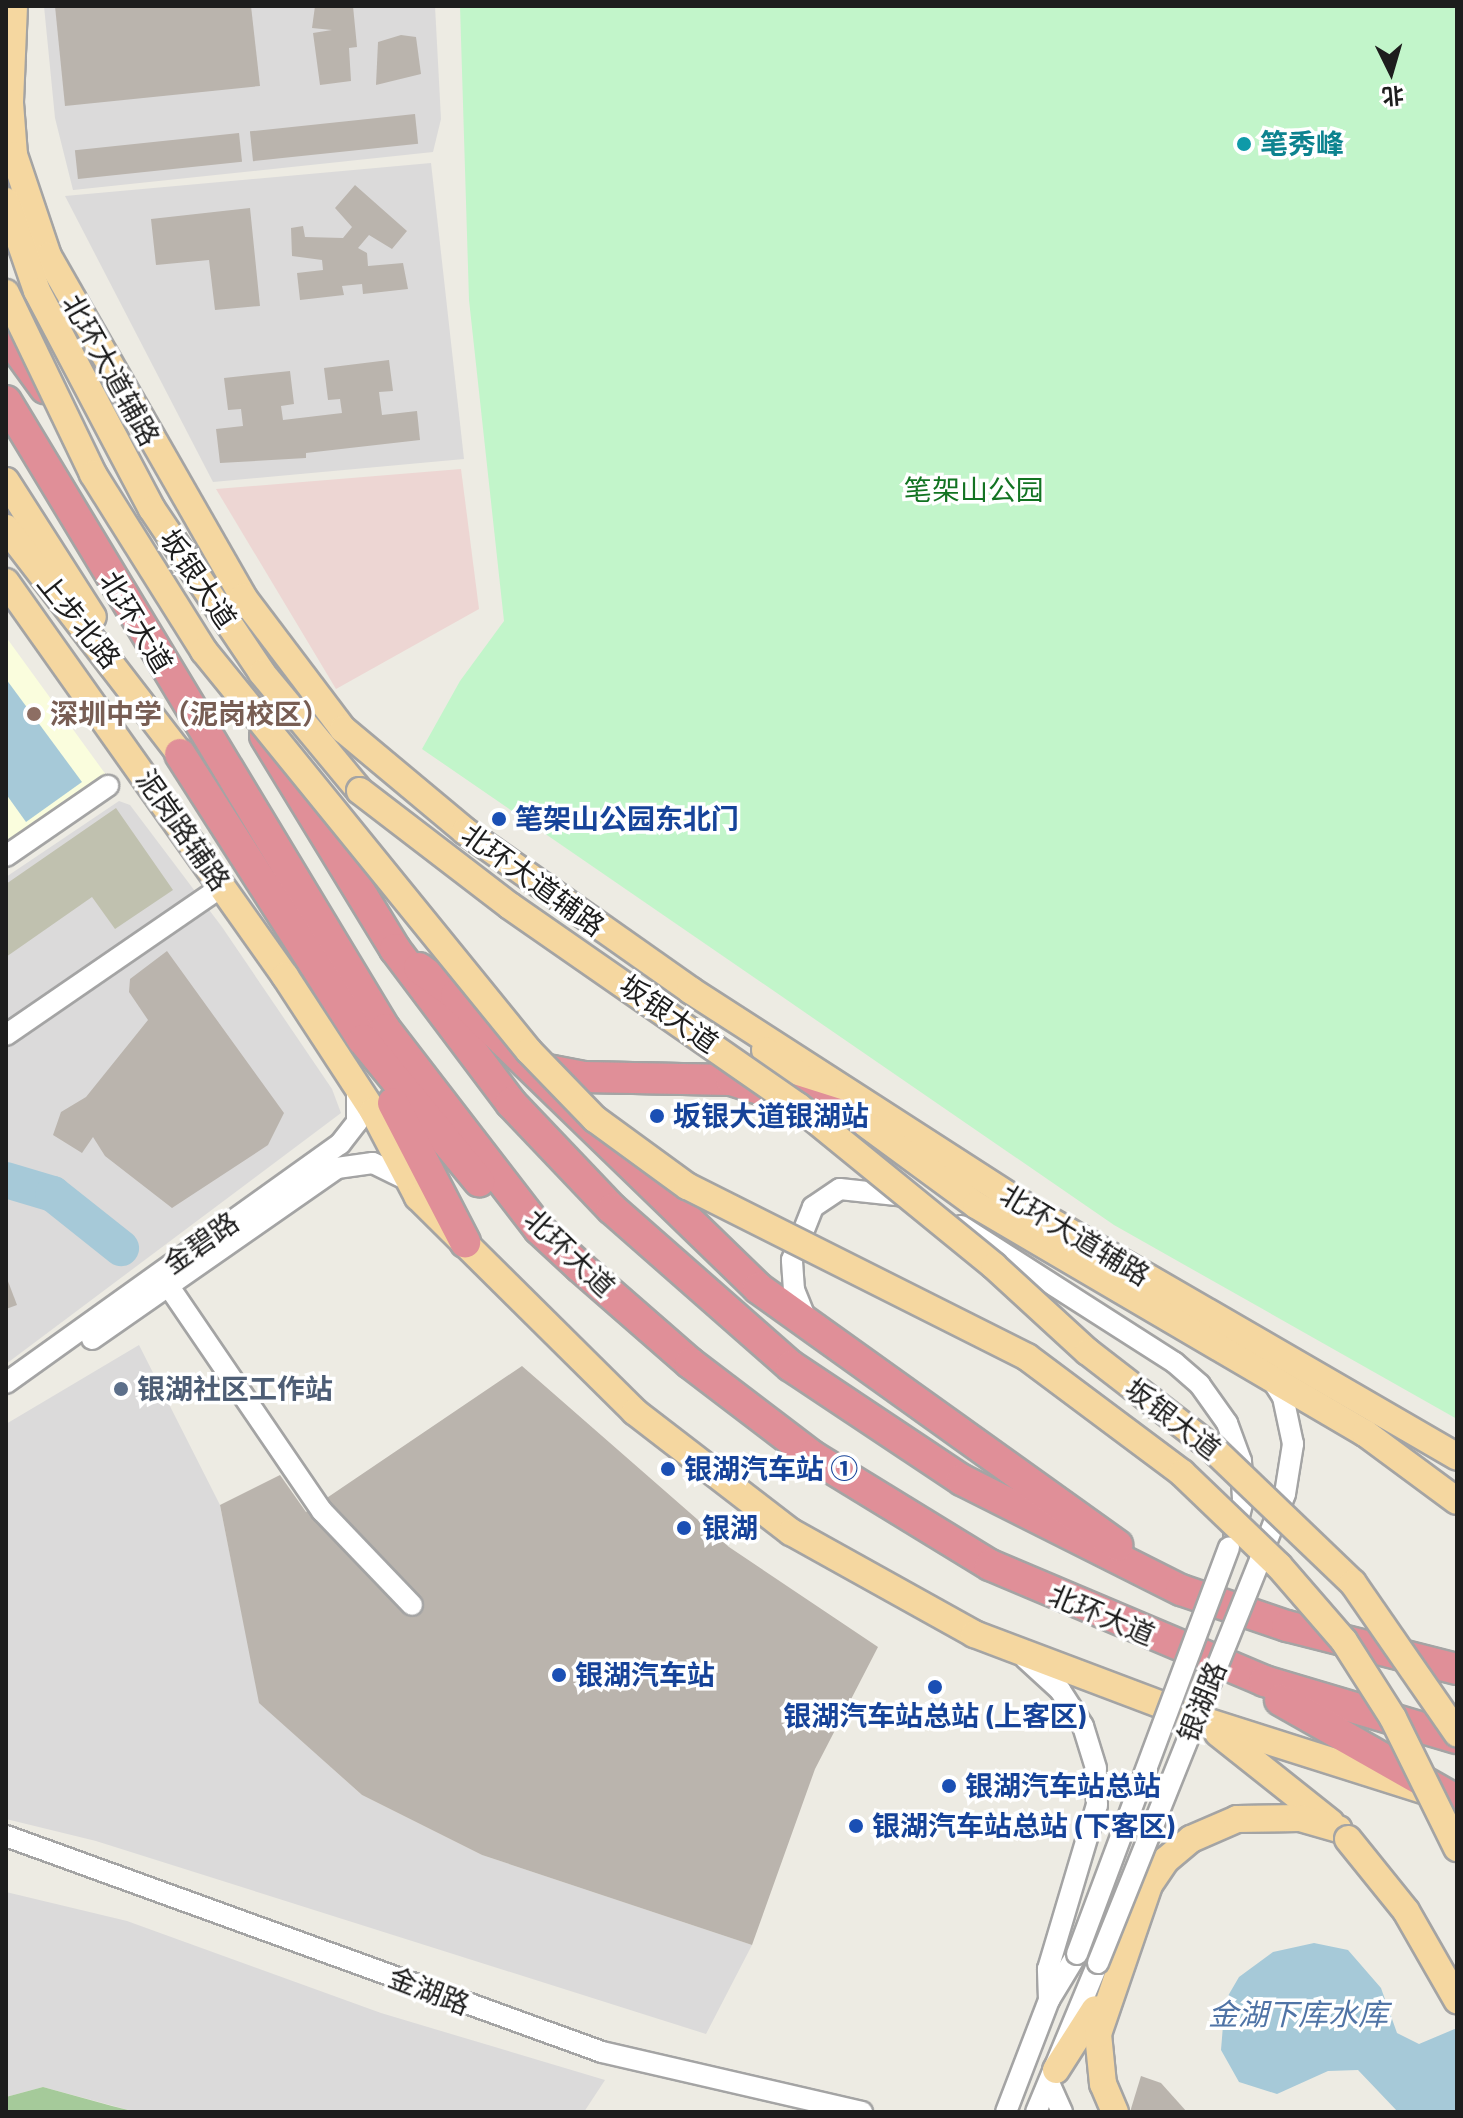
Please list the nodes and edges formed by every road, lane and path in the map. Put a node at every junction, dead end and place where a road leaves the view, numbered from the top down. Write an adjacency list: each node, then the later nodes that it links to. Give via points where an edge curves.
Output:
1 (14, 6): 4 (main road, via 14,155)
2 (6, 200): 4 (main road); 5 (main road, 坂银大道)
3 (6, 243): 5 (main road)
4 (48, 256): 20 (main road, 北环大道辅路, via 195,519 319,701 375,759 465,831)
5 (37, 291): 42 (main road, 坂银大道, bridge, via 181,556 293,714 360,791 510,906 798,1106 994,1266 1088,1352 1212,1448 1353,1583)
6 (6, 293): 10 (main road, bridge)
7 (6, 334): 19 (highway, 北环大道, via 127,509)
8 (6, 345): 10 (main road, 坂银大道, bridge)
9 (7, 402): 27 (highway, 北环大道, via 347,972)
10 (93, 474): 46 (main road, 坂银大道, bridge, via 233,691 488,1005 565,1090 623,1143 687,1186 1039,1364 1182,1473 1279,1566 1344,1641 1393,1718)
11 (6, 481): 14 (main road)
12 (6, 528): 14 (main road, 上步北路)
13 (6, 582): 18 (main road, 泥岗路辅路)
14 (74, 604): 15 (main road, 上步北路)
15 (180, 754): 22 (highway)
16 (108, 786): 17 (street)
17 (6, 856)
18 (223, 886): 21 (street); 24 (main road, 泥岗路辅路)
19 (395, 949): 23 (highway, via 456,995); 36 (highway, 北环大道, via 472,1056 555,1152 791,1366 962,1480)
20 (690, 990): 25 (main road); 34 (main road, 北环大道辅路, via 1048,1220)
21 (6, 1035)
22 (363, 1040): 27 (highway, via 464,1166); 28 (highway)
23 (524, 1066): 25 (highway, via 584,1077 731,1080); 30 (highway, via 758,1288)
24 (355, 1082): 26 (main road); 29 (street, 金碧路, via 360,1111 340,1144)
25 (851, 1118): 31 (main road, via 976,1205)
26 (404, 1178): 28 (main road); 29 (street, 金碧路, via 373,1163 337,1168)
27 (539, 1229): 39 (highway, 北环大道, via 690,1363 878,1499 990,1565)
28 (465, 1242): 38 (main road, via 571,1354 716,1479 875,1584)
29 (164, 1279): 32 (street, 金碧路); 33 (street, 金碧路); 37 (street, via 335,1529)
30 (817, 1334): 36 (highway); 48 (street, bridge, via 800,1306 792,1275 796,1241 813,1207 840,1189 861,1188 932,1207 1175,1363 1200,1385 1227,1423 1241,1461 1241,1512 1229,1547 1077,1954)
31 (1269, 1377): 35 (main road, via 1388,1447); 47 (street, 银湖路, bridge, via 1283,1397 1293,1444 1285,1494)
32 (6, 1383)
33 (6, 1398)
34 (1457, 1457)
35 (1457, 1501)
36 (1181, 1590): 40 (highway, 北环大道, via 1287,1626)
37 (412, 1605)
38 (1019, 1653): 41 (main road); 48 (street, via 1073,1708 1096,1768 1095,1825 1054,1948)
39 (1212, 1662): 42 (highway, 北环大道); 43 (highway)
40 (1457, 1669)
41 (1199, 1719): 43 (main road); 44 (main road)
42 (1457, 1736)
43 (1456, 1800)
44 (1343, 1834): 47 (main road, via 1300,1818 1253,1817 1191,1839 1149,1885); 49 (main road, bridge, via 1406,1911)
45 (6, 1836): 51 (street, 金湖路, via 602,2052)
46 (1457, 1848)
47 (1109, 1962): 50 (main road, via 1079,2041); 55 (main road, via 1098,2034 1103,2084)
48 (1049, 2000): 52 (street)
49 (1457, 2000)
50 (1053, 2077): 53 (street); 54 (street)
51 (862, 2112)
52 (1006, 2112)
53 (1036, 2112)
54 (1062, 2112)
55 (1115, 2112)

